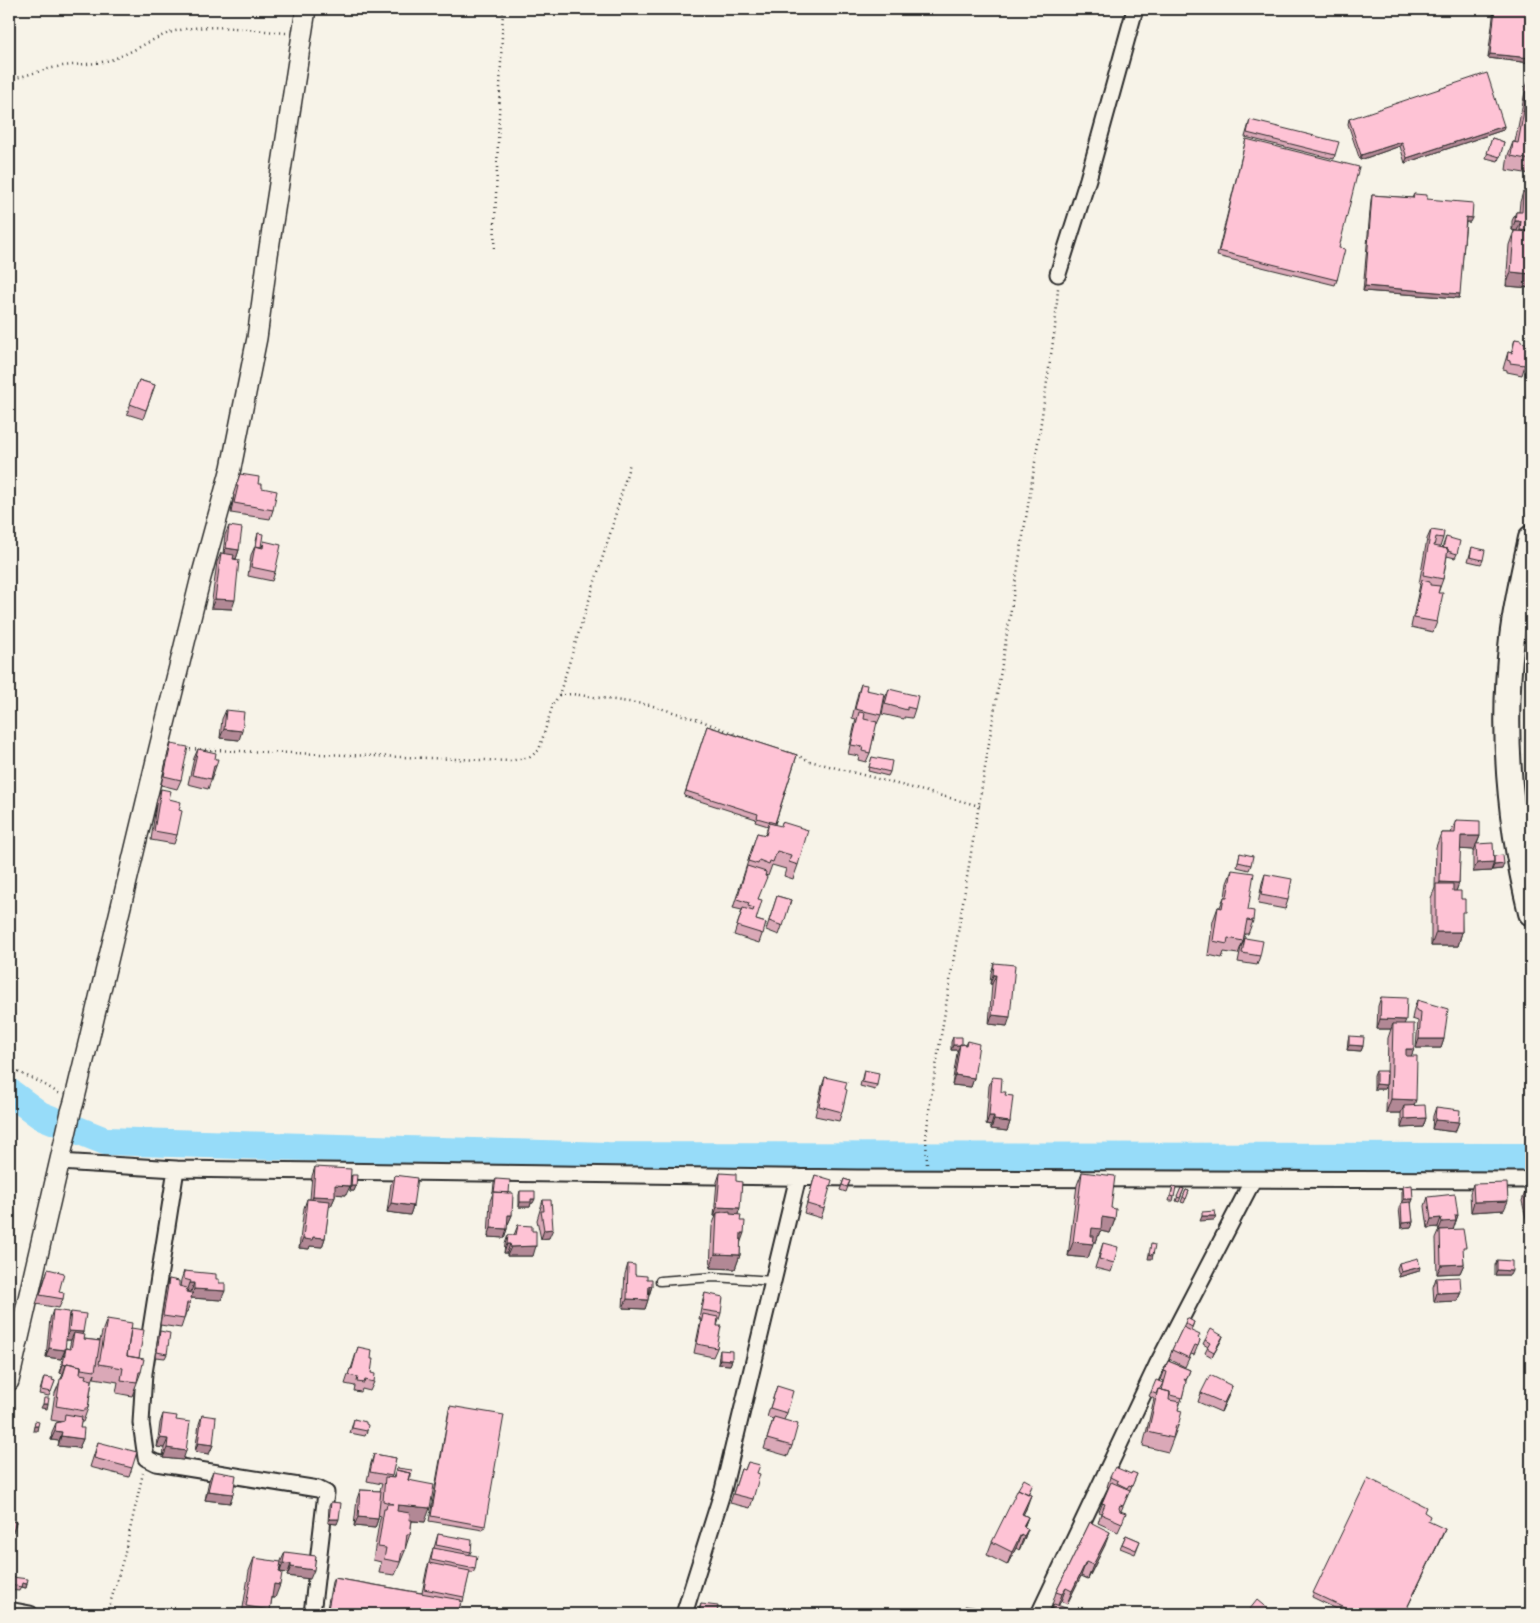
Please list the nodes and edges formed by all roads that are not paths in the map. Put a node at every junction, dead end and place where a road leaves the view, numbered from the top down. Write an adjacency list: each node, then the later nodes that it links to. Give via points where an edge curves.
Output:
1 (306, 9): 6 (street, via 257,338 239,431)
2 (1135, 9): 3 (street)
3 (1058, 274)
4 (1531, 538): 5 (main road, via 1512,637 1506,750 1522,873)
5 (1531, 913)
6 (61, 1155): 7 (street); 13 (street)
7 (176, 1169): 8 (street); 16 (street, via 144,1373 141,1423 146,1458 156,1463 318,1489 326,1493)
8 (798, 1177): 9 (street); 11 (street)
9 (1253, 1180): 10 (street); 18 (street, via 1157,1365)
10 (1531, 1180)
11 (773, 1280): 12 (lane, via 714,1277); 17 (street, via 723,1490)
12 (660, 1281)
13 (9, 1381)
14 (9, 1610): 15 (street)
15 (30, 1614)
16 (312, 1614)
17 (684, 1614)
18 (1039, 1614)

